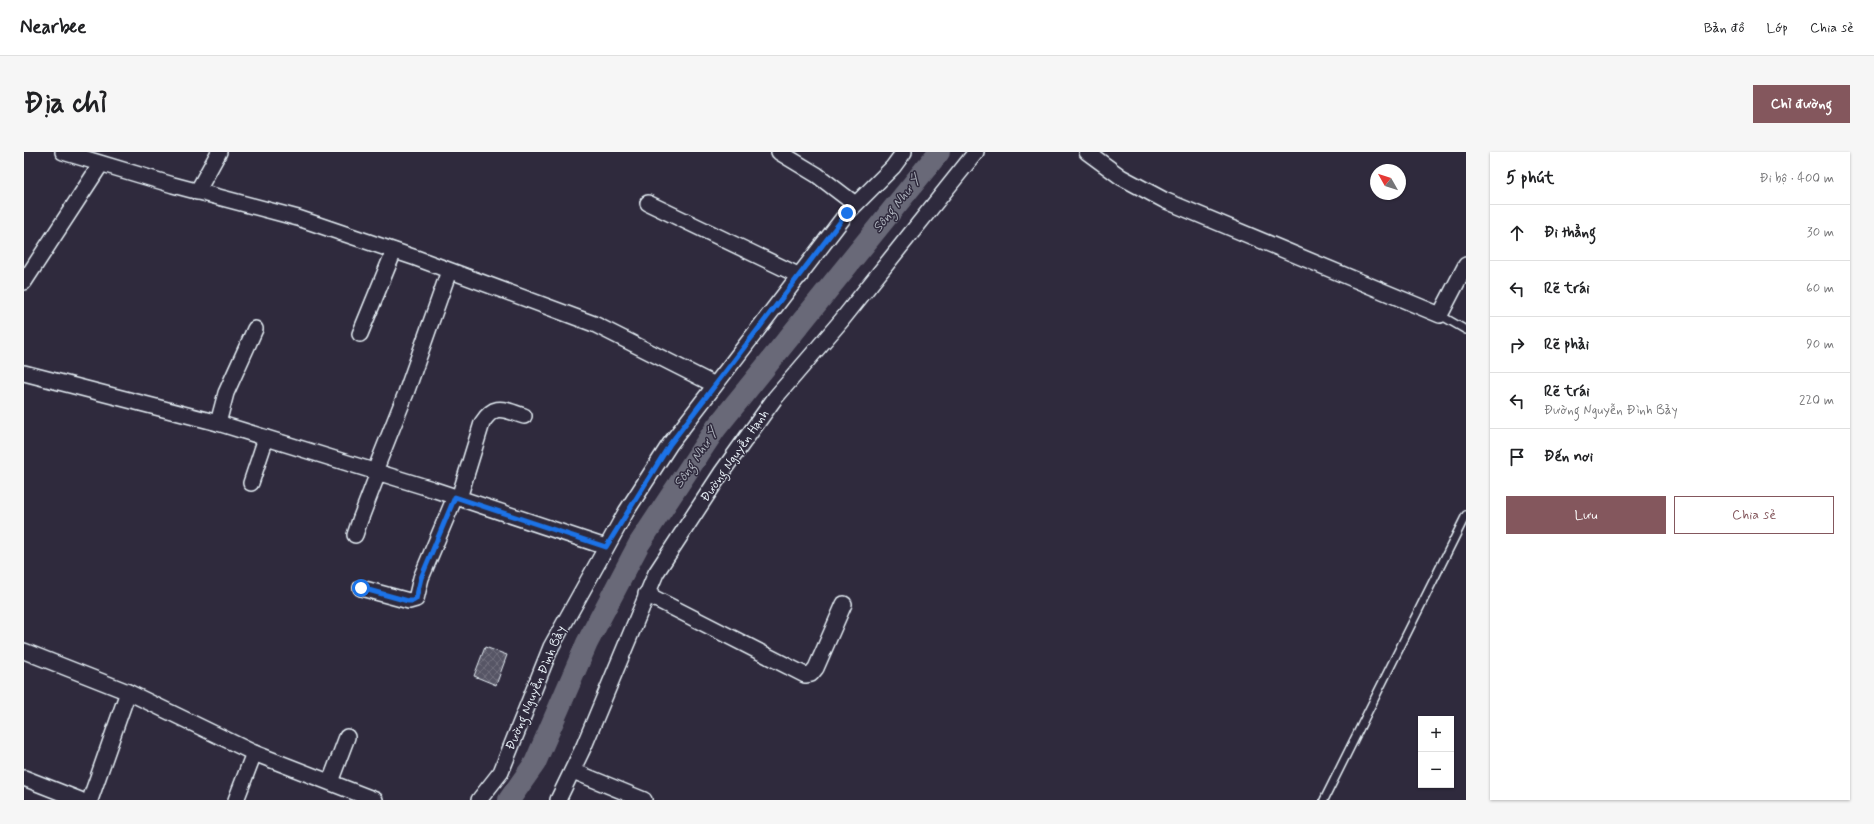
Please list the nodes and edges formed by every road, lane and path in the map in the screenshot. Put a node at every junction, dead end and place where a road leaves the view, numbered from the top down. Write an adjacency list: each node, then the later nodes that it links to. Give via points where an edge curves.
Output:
1 (63, 152): 7 (street)
2 (219, 152): 8 (street)
3 (780, 152): 10 (street, via 817,175)
4 (904, 152): 10 (street, Đường Nguyễn Đình Bảy, via 893,167)
5 (976, 152): 32 (street, Đường Nguyễn Hạnh, via 841,321 775,398 705,498 656,573)
6 (1087, 152): 16 (street, via 1121,177 1164,200)
7 (101, 164): 8 (street); 15 (street)
8 (197, 192): 11 (street, via 298,218)
9 (648, 203): 14 (street)
10 (855, 204): 14 (street, Đường Nguyễn Đình Bảy)
11 (394, 251): 13 (street); 19 (street)
12 (1466, 265): 16 (street)
13 (449, 270): 21 (street, via 594,324); 25 (street)
14 (800, 276): 21 (street, Đường Nguyễn Đình Bảy)
15 (24, 282)
16 (1440, 315): 18 (lane)
17 (255, 329): 23 (street, via 226,393)
18 (1466, 330)
19 (360, 334)
20 (24, 373): 23 (street)
21 (715, 385): 30 (street, Đường Nguyễn Đình Bảy, via 670,444)
22 (524, 416): 27 (street, via 501,409 489,412 482,423)
23 (218, 423): 24 (street)
24 (266, 438): 25 (street); 26 (street)
25 (377, 472): 27 (street); 29 (street)
26 (251, 483)
27 (457, 497): 30 (street); 31 (street, via 421,578 416,599 408,601)
28 (1466, 515): 48 (lane)
29 (355, 535)
30 (606, 547): 45 (street, Đường Nguyễn Đình Bảy, via 551,648 501,772)
31 (361, 588)
32 (646, 594): 33 (street, via 805,675 811,674 816,668); 38 (street, Đường Nguyễn Hạnh)
33 (844, 604)
34 (24, 651): 35 (street)
35 (128, 692): 37 (street); 42 (street)
36 (347, 737): 40 (street)
37 (254, 752): 40 (street); 43 (street)
38 (573, 770): 46 (street, Đường Nguyễn Hạnh); 47 (street)
39 (24, 778): 41 (street)
40 (330, 782): 44 (street)
41 (80, 800)
42 (90, 800)
43 (236, 800)
44 (375, 800)
45 (480, 800)
46 (558, 800)
47 (644, 800)
48 (1324, 800)

